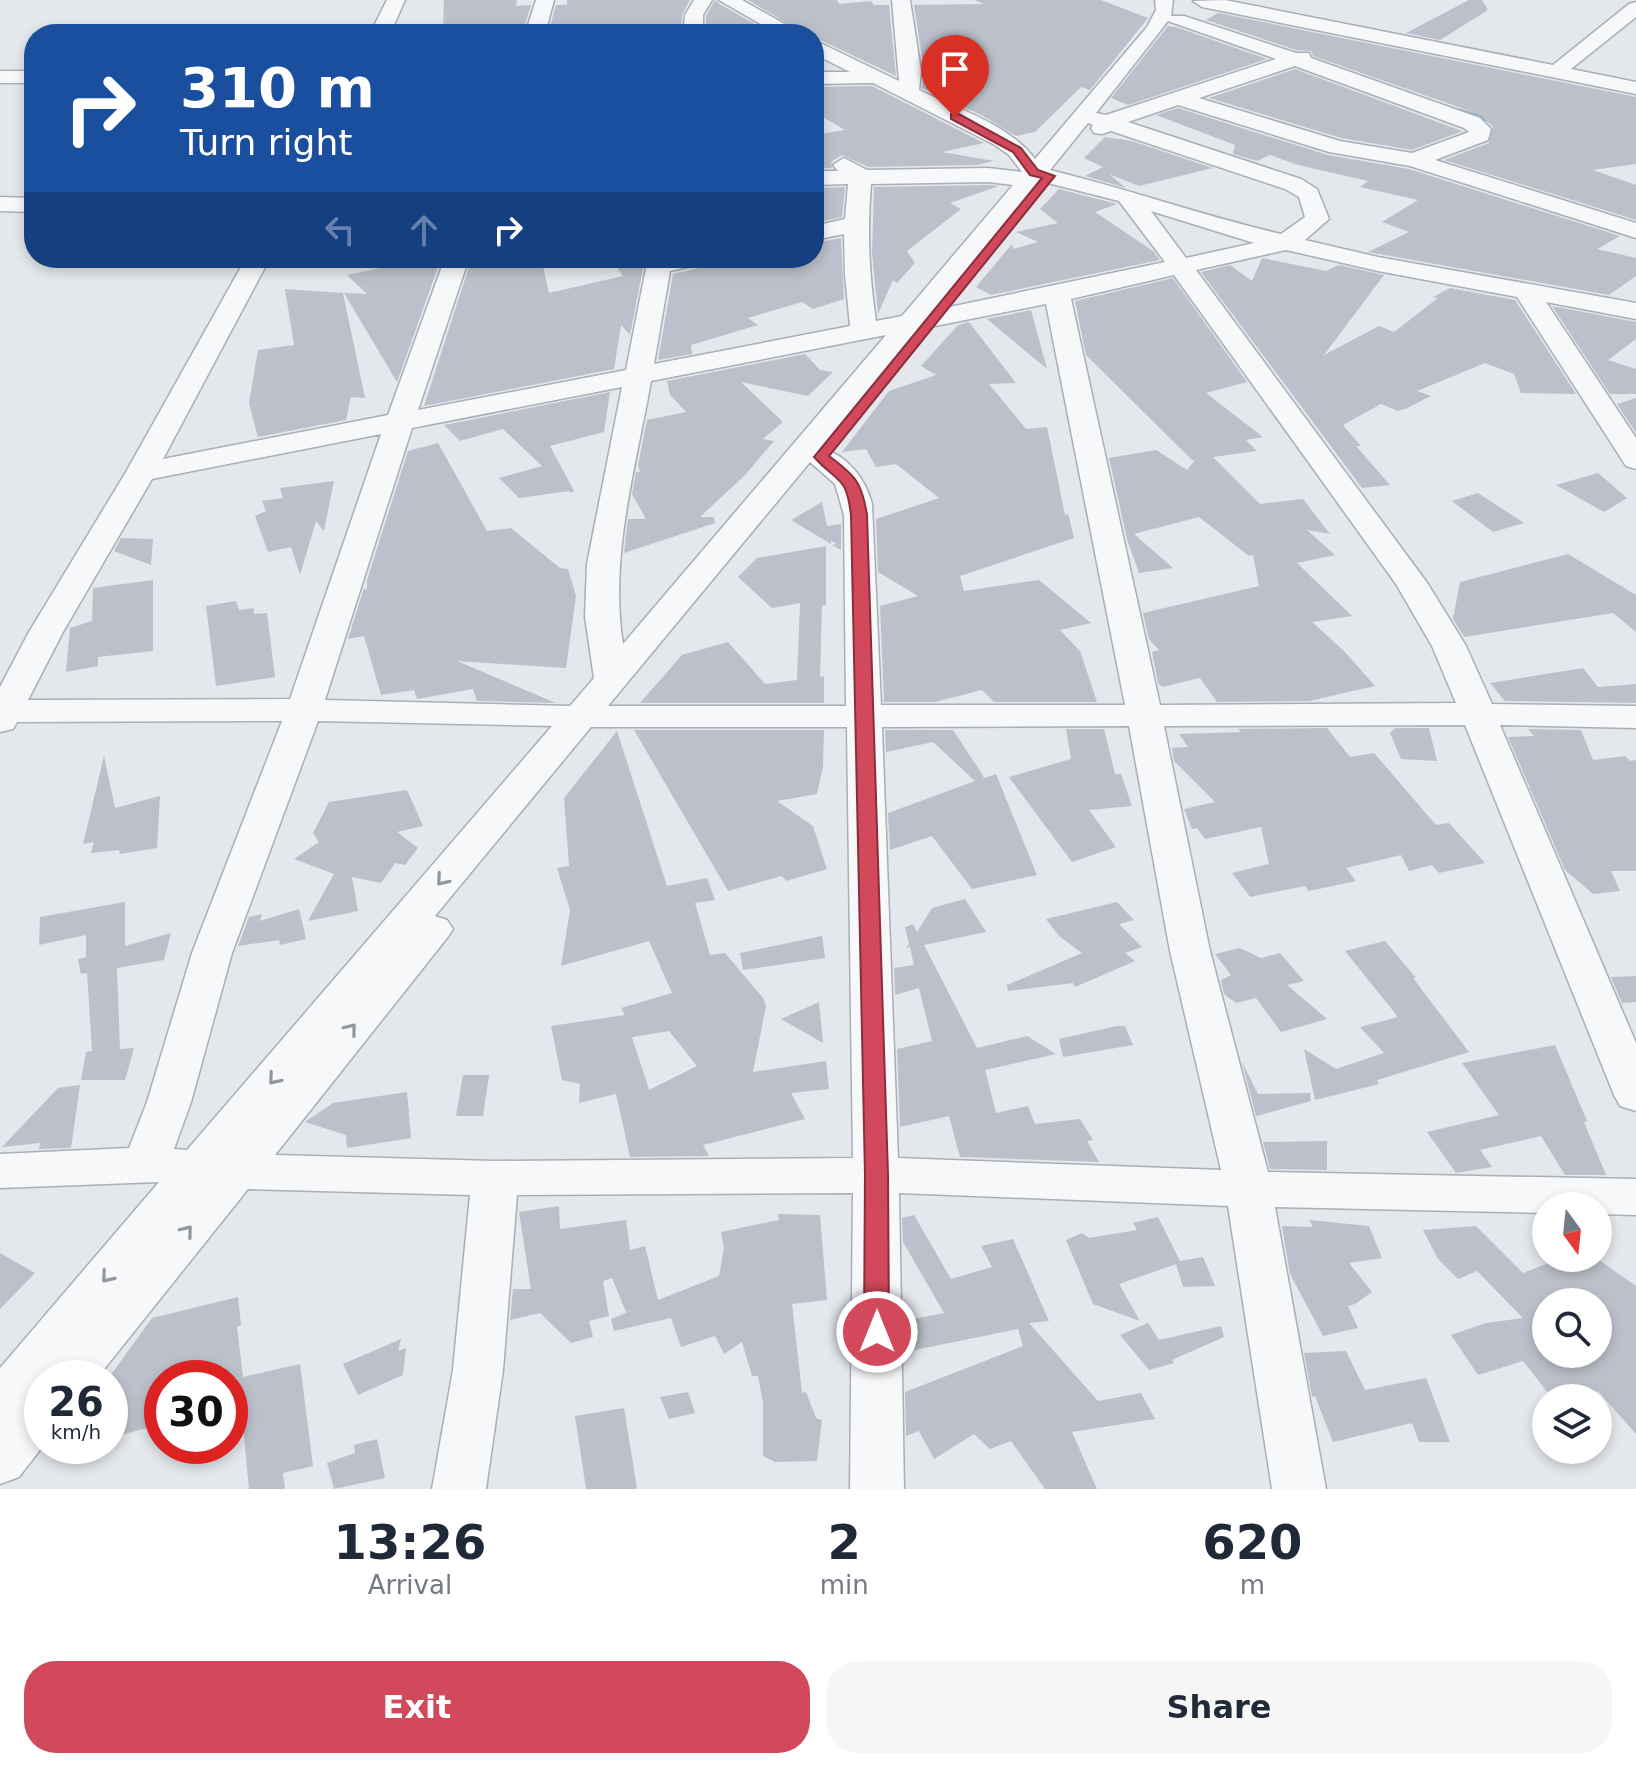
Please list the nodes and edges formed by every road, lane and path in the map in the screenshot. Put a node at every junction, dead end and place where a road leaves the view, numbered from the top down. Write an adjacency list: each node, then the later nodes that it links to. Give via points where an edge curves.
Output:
1 (396, 0): 11 (street)
2 (545, 0): 12 (street)
3 (703, 0): 13 (street)
4 (728, 0): 14 (street)
5 (901, 0): 25 (street, via 911,71)
6 (1238, 0): 10 (street)
7 (1187, 4): 15 (street); 17 (street); 27 (street); 30 (street, via 1165,10)
8 (1328, 6): 10 (street)
9 (1636, 8): 18 (street)
10 (1308, 18): 18 (street)
11 (385, 24)
12 (538, 24)
13 (694, 24)
14 (773, 24)
15 (1366, 34): 17 (street); 24 (street)
16 (824, 51): 22 (street)
17 (1294, 59): 26 (street); 29 (street, via 1480,129 1480,135 1470,140)
18 (1562, 66): 23 (street)
19 (0, 77): 20 (street)
20 (24, 77)
21 (824, 78): 22 (street)
22 (874, 78): 25 (street)
23 (1636, 80)
24 (1636, 88)
25 (908, 93): 30 (street, via 1003,140)
26 (1176, 98): 27 (street); 29 (street, via 1337,147)
27 (1097, 128): 30 (street); 39 (street, via 1293,184 1309,194 1317,219)
28 (824, 159): 32 (street, via 852,168)
29 (1414, 160): 38 (street)
30 (1048, 174): 32 (street); 33 (street); 47 (street)
31 (824, 178): 32 (street)
32 (860, 179): 36 (street)
33 (1127, 196): 39 (street); 40 (street)
34 (0, 204): 35 (street)
35 (24, 205)
36 (856, 224): 37 (street); 48 (street)
37 (824, 231)
38 (1636, 231)
39 (1285, 243): 40 (street); 44 (street)
40 (1181, 267): 45 (street); 56 (street, via 1397,559 1464,672)
41 (253, 268): 53 (street)
42 (454, 268): 50 (street)
43 (658, 268): 49 (street)
44 (1526, 291): 46 (street); 52 (street)
45 (1057, 294): 47 (street); 58 (street)
46 (1636, 311)
47 (923, 319): 48 (street); 51 (street); 54 (street)
48 (864, 330): 49 (street)
49 (638, 373): 50 (street); 54 (street, via 603,564 602,617)
50 (401, 419): 53 (street); 55 (street)
51 (821, 457): 57 (street, via 846,476 855,490 859,515); 60 (street)
52 (1636, 460)
53 (141, 472): 59 (street)
54 (611, 679): 60 (street)
55 (304, 710): 59 (street); 60 (street); 63 (street, via 212,953 169,1102)
56 (1478, 714): 58 (street); 61 (street); 62 (street)
57 (862, 715): 58 (street); 60 (street); 66 (street)
58 (1145, 715): 68 (street, via 1190,951)
59 (3, 716)
60 (593, 716): 64 (street)
61 (1636, 717)
62 (1636, 1095)
63 (145, 1164): 64 (street); 65 (street)
64 (217, 1170): 67 (street); 70 (street, one-way to 64); 71 (street, one-way to 71)
65 (0, 1171)
66 (876, 1175): 67 (street); 68 (street); 75 (street)
67 (495, 1178): 74 (street, via 478,1370)
68 (1249, 1189): 69 (street); 76 (street)
69 (1636, 1197)
70 (80, 1360)
71 (0, 1404)
72 (24, 1431): 73 (street)
73 (0, 1461)
74 (459, 1489)
75 (877, 1489)
76 (1299, 1489)

